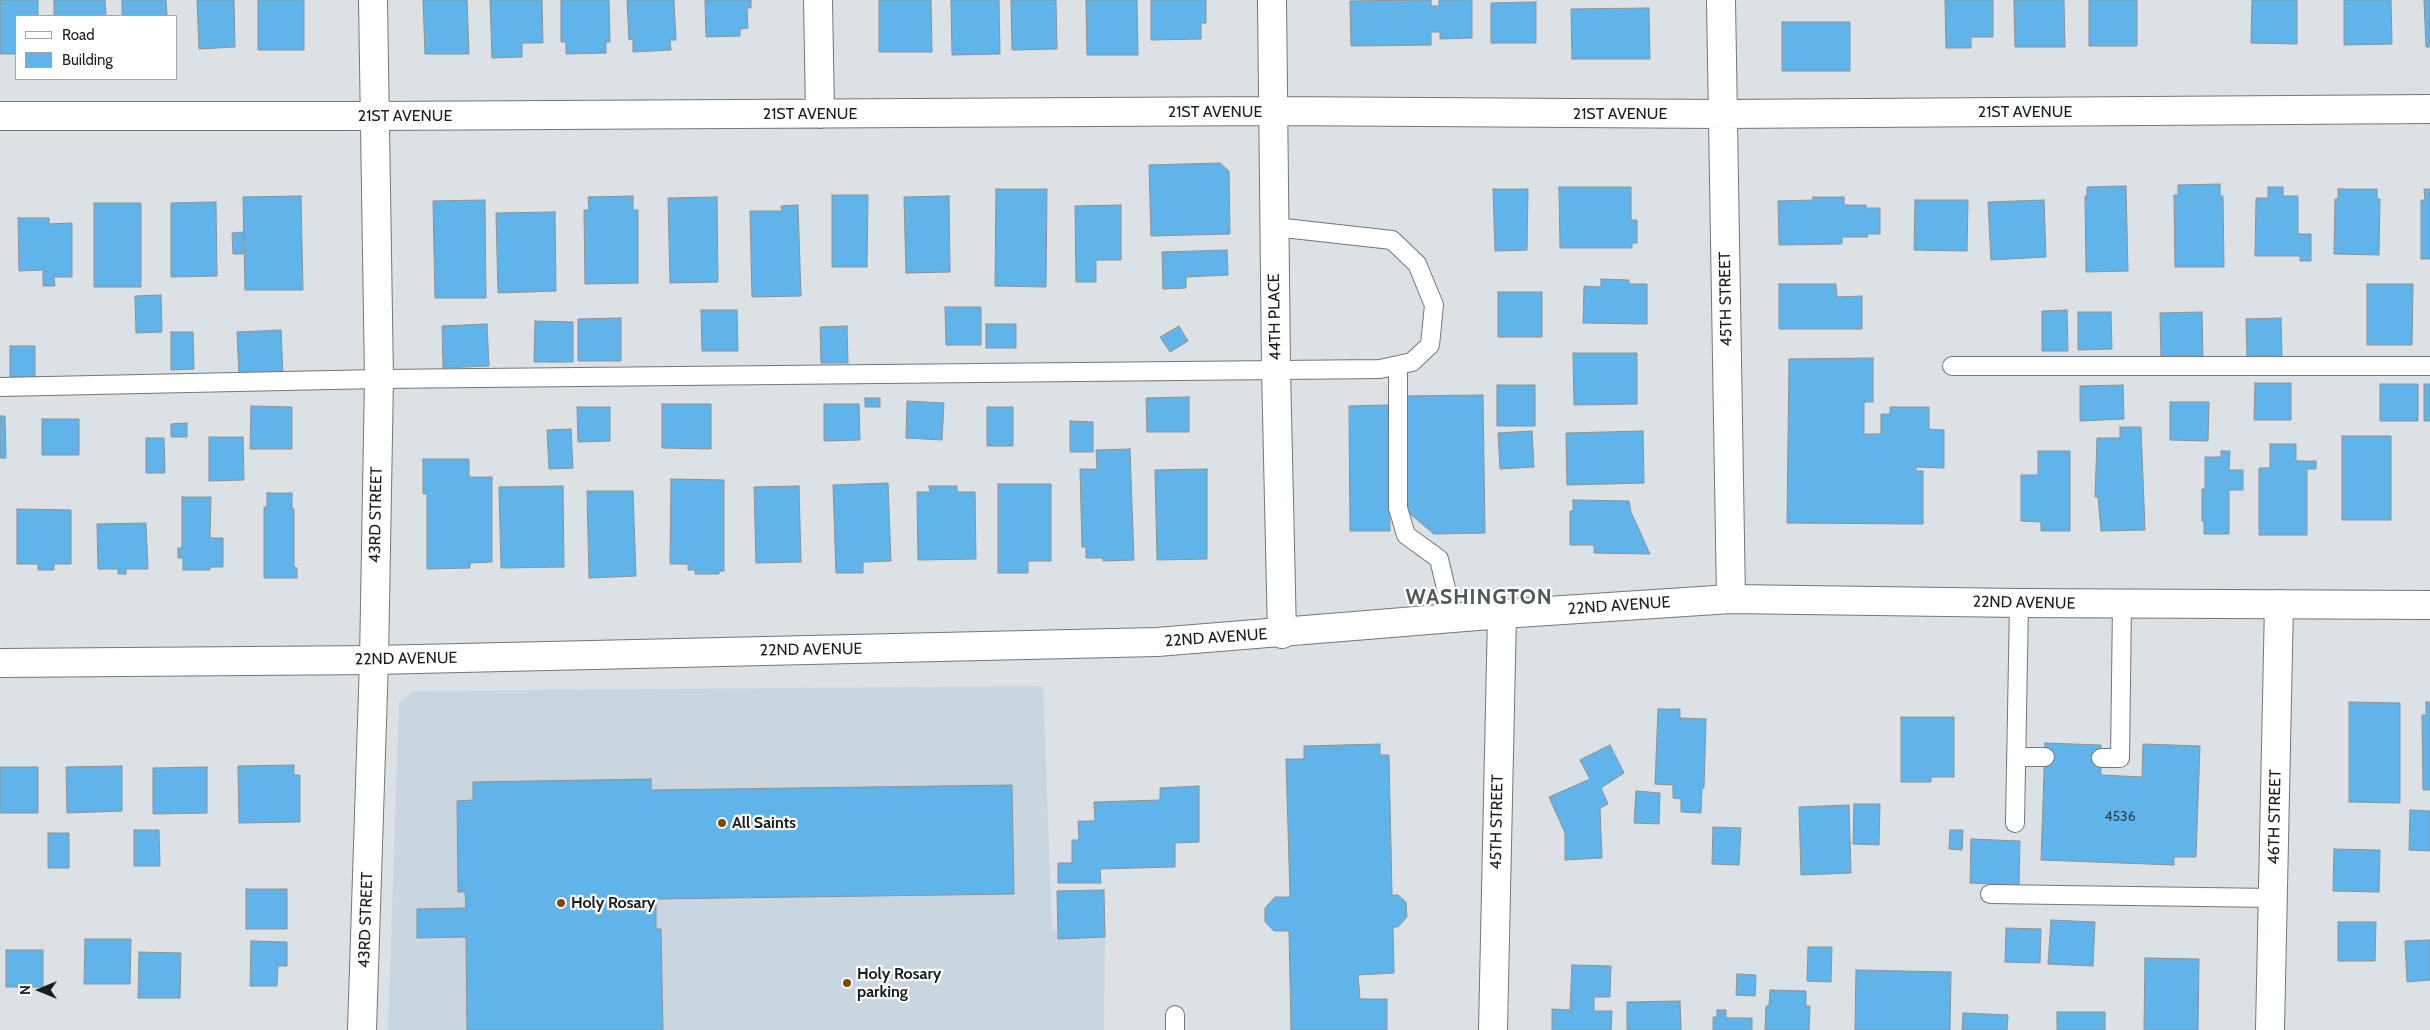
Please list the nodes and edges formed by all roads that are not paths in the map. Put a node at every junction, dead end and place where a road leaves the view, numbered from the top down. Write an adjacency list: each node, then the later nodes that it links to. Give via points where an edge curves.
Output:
1 (373, 0): 10 (street, 43RD STREET)
2 (818, 0): 7 (street)
3 (1272, 0): 6 (street, 44TH PLACE)
4 (1721, 0): 8 (street, 45TH STREET)
5 (2430, 109): 8 (street, 21ST AVENUE)
6 (1274, 111): 7 (street, 21ST AVENUE); 8 (street, 21ST AVENUE); 11 (street, 44TH PLACE)
7 (820, 114): 10 (street, 21ST AVENUE)
8 (1723, 114): 18 (street, 45TH STREET)
9 (0, 116): 10 (street, 21ST AVENUE)
10 (374, 116): 16 (street, 43RD STREET)
11 (1275, 227): 12 (lane, via 1392,240 1418,264 1434,305 1430,345 1412,362); 15 (street, 44TH PLACE)
12 (1398, 365): 15 (lane, via 1380,369); 24 (lane, via 1398,508 1406,535 1439,559)
13 (1952, 366): 14 (lane)
14 (2430, 366)
15 (1276, 369): 16 (lane); 25 (street, 44TH PLACE)
16 (379, 378): 17 (lane); 26 (street, 43RD STREET)
17 (0, 387)
18 (1731, 599): 19 (street, 22ND AVENUE); 23 (street, 22ND AVENUE)
19 (2020, 604): 20 (street, 22ND AVENUE); 28 (lane)
20 (2122, 604): 21 (street, 22ND AVENUE); 30 (lane, via 2120,758)
21 (2279, 604): 22 (street, 22ND AVENUE); 33 (street, 46TH STREET)
22 (2430, 605)
23 (1502, 614): 24 (street, 22ND AVENUE); 35 (street, 45TH STREET)
24 (1453, 618): 25 (street, 22ND AVENUE)
25 (1282, 634): 26 (street, 22ND AVENUE, via 1156,642)
26 (374, 660): 27 (street, 22ND AVENUE); 34 (street, 43RD STREET)
27 (0, 663)
28 (2016, 757): 29 (lane); 31 (lane)
29 (2045, 757)
30 (2101, 758)
31 (2015, 823)
32 (1990, 894): 33 (lane)
33 (2273, 898): 36 (street, 46TH STREET)
34 (362, 1030)
35 (1493, 1030)
36 (2270, 1030)

